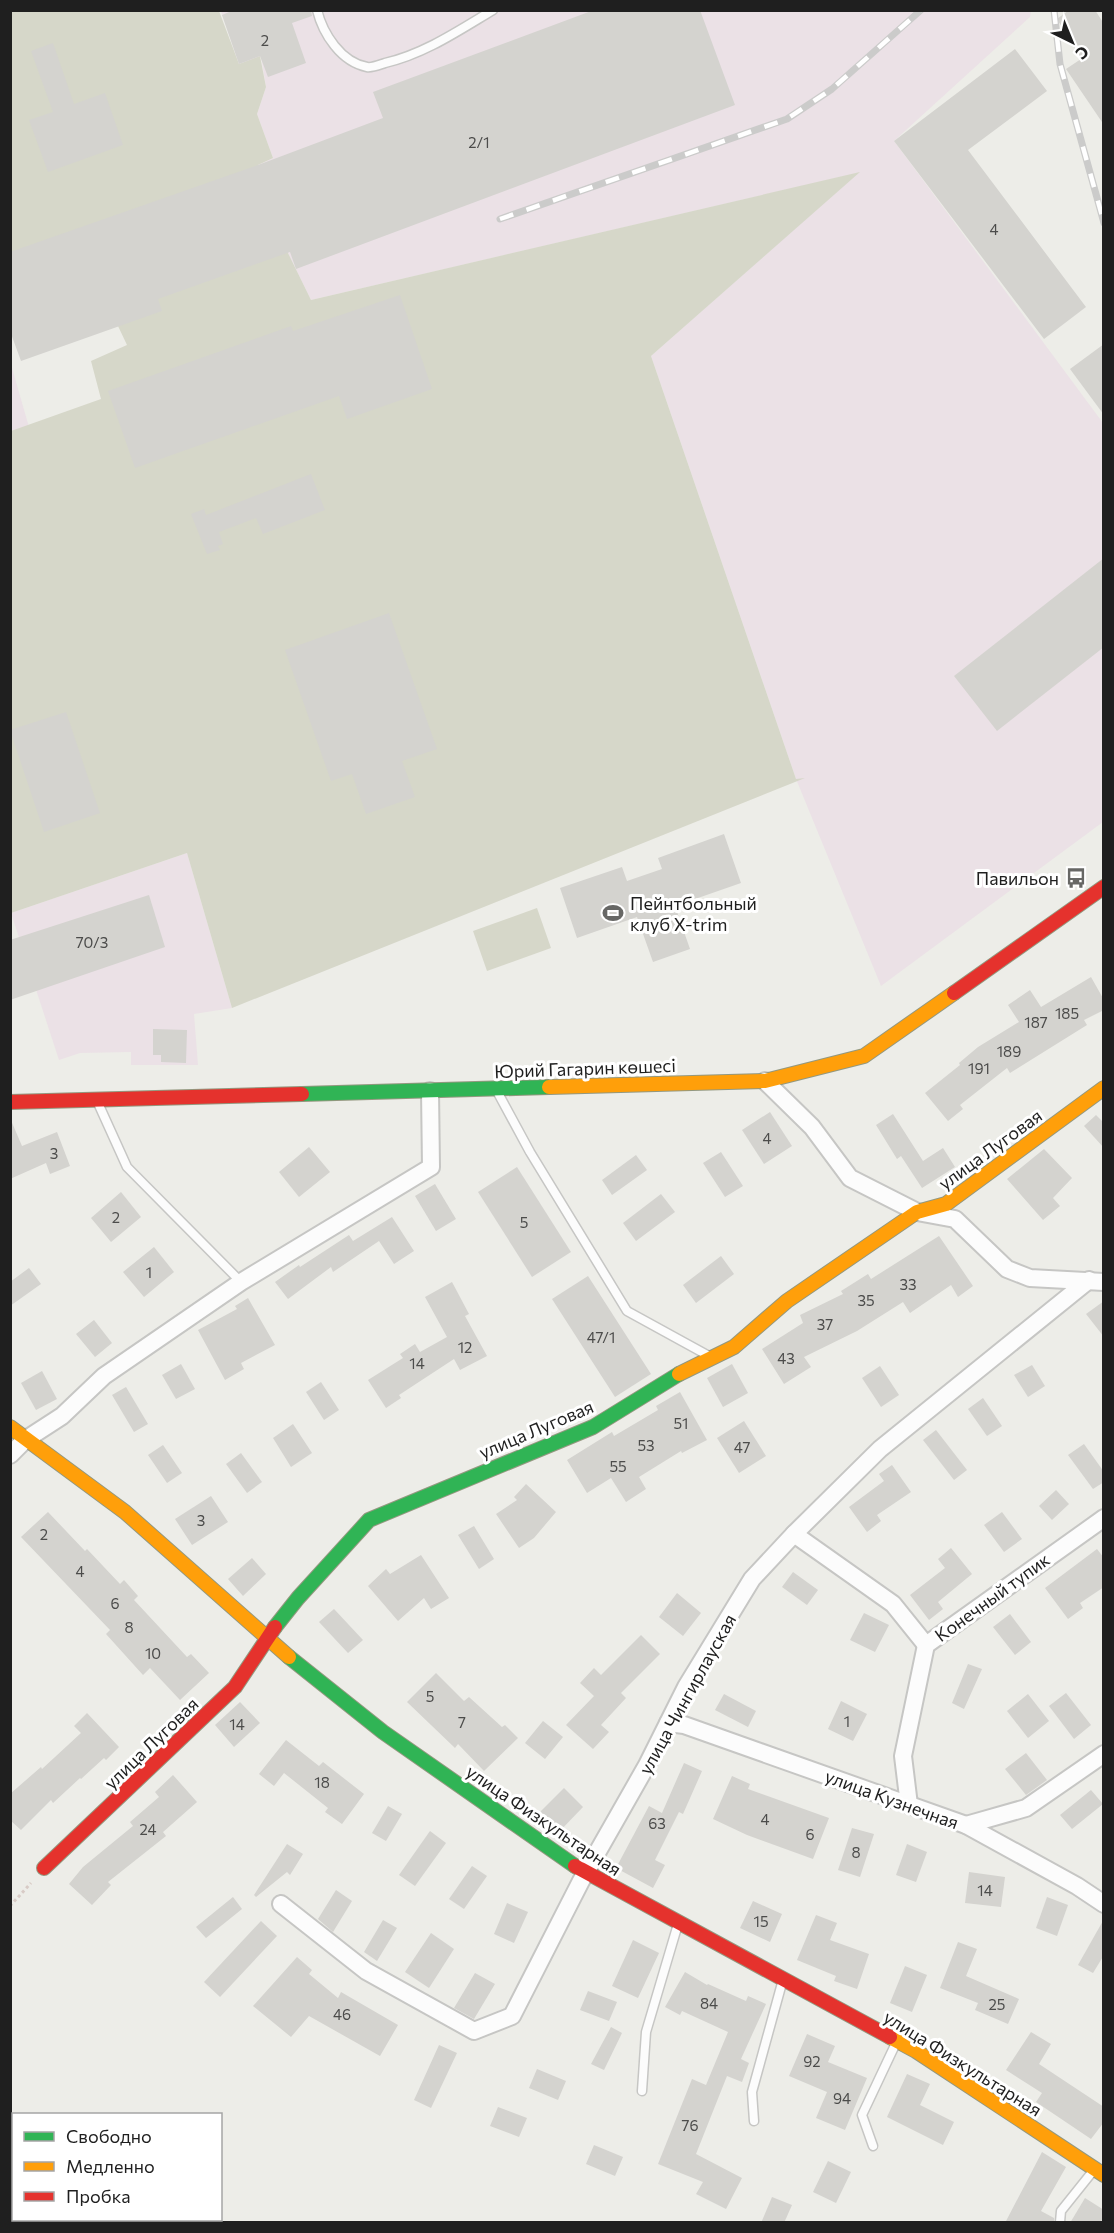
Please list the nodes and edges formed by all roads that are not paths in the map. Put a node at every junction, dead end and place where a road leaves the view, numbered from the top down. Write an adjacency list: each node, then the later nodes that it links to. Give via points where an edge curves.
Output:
1 (317, 10): 2 (lane, via 329,39 349,60 369,67 432,46)
2 (493, 10)
3 (1104, 887): 4 (street, Юрий Гагарин көшесі, via 864,1056)
4 (765, 1081): 6 (street, Юрий Гагарин көшесі); 10 (street, via 812,1127 850,1178)
5 (1104, 1088): 10 (street, улица Луговая, via 946,1204)
6 (496, 1089): 7 (street, Юрий Гагарин көшесі); 13 (lane, via 627,1311)
7 (430, 1090): 8 (street, Юрий Гагарин көшесі); 11 (street, via 431,1167)
8 (96, 1100): 9 (street, Юрий Гагарин көшесі); 11 (lane, via 127,1167)
9 (10, 1102)
10 (917, 1212): 12 (street, via 955,1219 1007,1269 1018,1274); 13 (street, улица Луговая, via 787,1301 734,1347)
11 (241, 1281): 15 (street, via 104,1376 62,1416)
12 (1096, 1281): 18 (street, улица Чингирлауская, via 880,1449)
13 (712, 1358): 19 (street, улица Луговая, via 592,1427 369,1520)
14 (10, 1427): 15 (street, улица Физкультарная)
15 (25, 1440): 16 (street); 19 (street, улица Физкультарная, via 125,1512)
16 (10, 1455)
17 (1104, 1518): 20 (street, Конечный тупик)
18 (794, 1534): 20 (street, via 893,1604); 21 (street, улица Чингирлауская, via 753,1579)
19 (266, 1638): 25 (street, улица Луговая, via 236,1687); 26 (street, улица Физкультарная, via 383,1732)
20 (926, 1645): 23 (street, Конечный тупик, via 903,1756)
21 (668, 1723): 23 (street, улица Кузнечная, via 684,1725); 26 (street, улица Чингирлауская)
22 (1104, 1754): 24 (street, via 1026,1808)
23 (909, 1805): 24 (street, улица Кузнечная)
24 (966, 1825): 28 (street, улица Кузнечная)
25 (44, 1868)
26 (586, 1873): 27 (street, улица Чингирлауская, via 512,2016 474,2031 366,1971); 29 (street, улица Физкультарная)
27 (281, 1904)
28 (1104, 1904)
29 (678, 1923): 30 (street, улица Физкультарная); 32 (lane, via 646,2032)
30 (783, 1979): 31 (street, улица Физкультарная); 33 (lane, via 752,2092)
31 (897, 2040): 34 (lane, via 862,2115); 35 (street, улица Физкультарная)
32 (642, 2091)
33 (754, 2121)
34 (873, 2146)
35 (1099, 2172): 36 (lane, via 1061,2211)
36 (1060, 2223)

